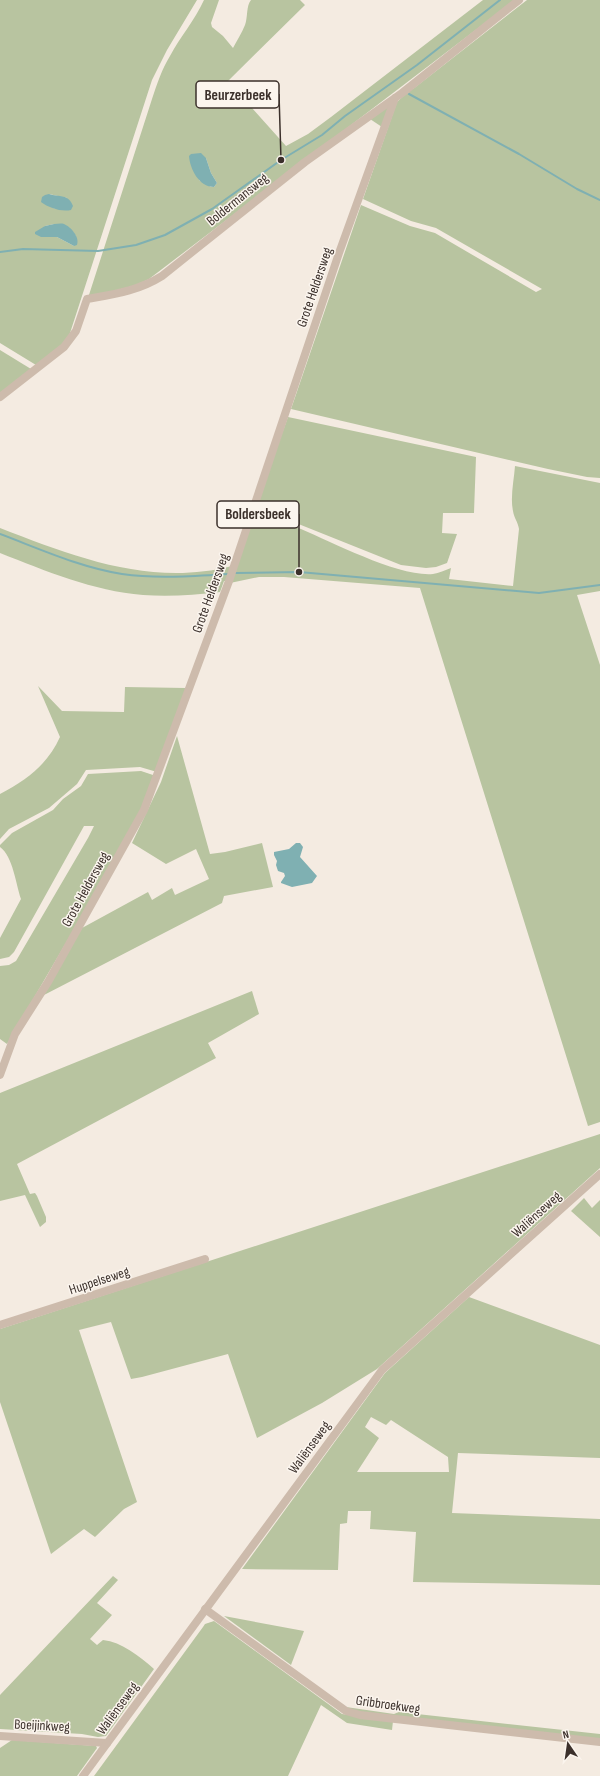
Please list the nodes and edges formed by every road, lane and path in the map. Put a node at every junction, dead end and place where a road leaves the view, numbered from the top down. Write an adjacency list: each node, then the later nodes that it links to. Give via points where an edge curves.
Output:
1 (520, 0): 2 (street, Boldermansweg)
2 (395, 98): 3 (street, Boldermansweg, via 305,162 147,286 87,299 76,331 64,347); 4 (street, Grote Heldersweg, via 339,253 230,580 144,810 16,1034)
3 (0, 398)
4 (0, 1075)
5 (600, 1174): 8 (street, Waliënseweg, via 382,1370)
6 (205, 1259): 7 (street, Huppelseweg)
7 (0, 1325)
8 (205, 1609): 10 (street, Waliënseweg); 11 (street, Gribbroekweg, via 346,1711 360,1715)
9 (0, 1736): 10 (street, Boeijinkweg)
10 (107, 1742): 12 (street, Waliënseweg)
11 (600, 1742)
12 (83, 1776)

